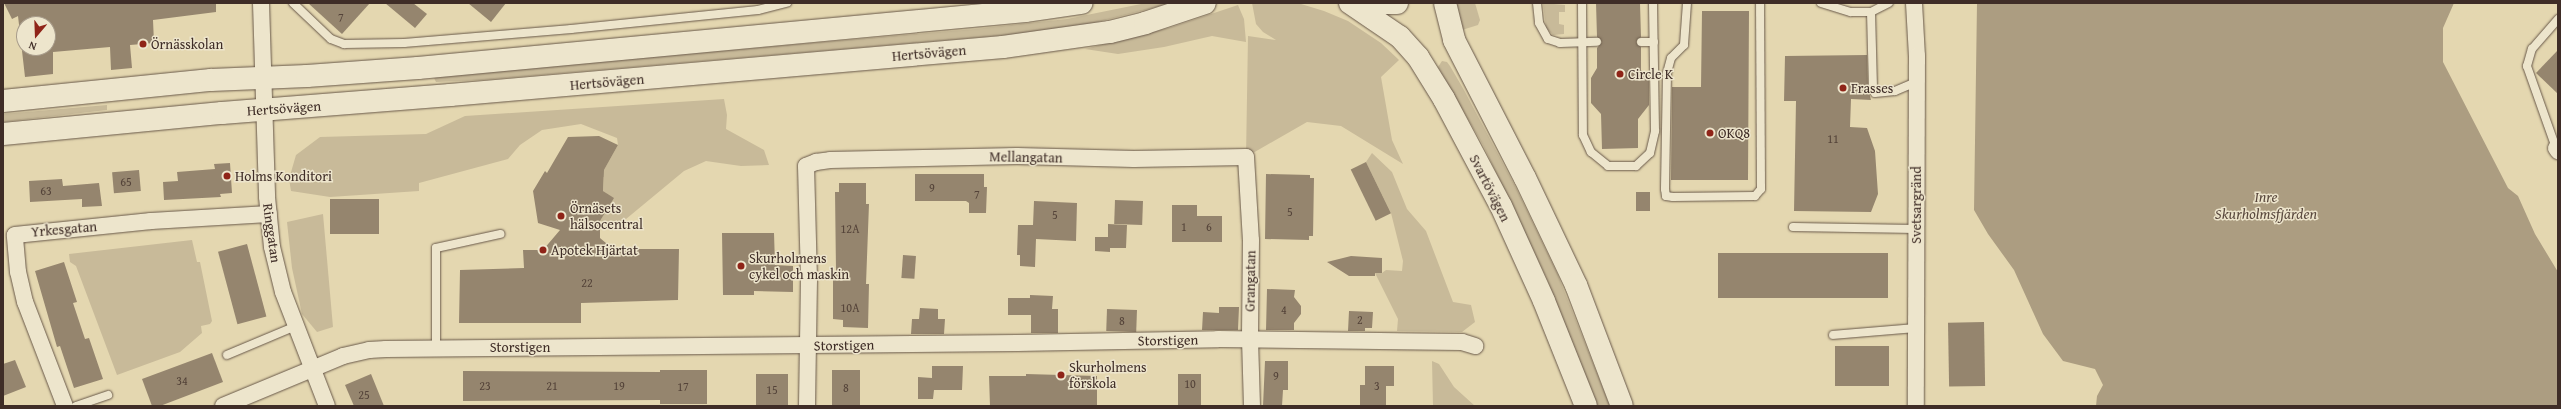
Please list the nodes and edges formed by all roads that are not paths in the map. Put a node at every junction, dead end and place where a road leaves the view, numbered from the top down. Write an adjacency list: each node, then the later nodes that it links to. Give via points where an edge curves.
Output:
1 (260, 3): 24 (street, Ringgatan)
2 (293, 3): 3 (lane, via 331,39 344,44 404,43 571,29 758,10)
3 (787, 3)
4 (1081, 3): 24 (main road, via 1025,11 450,65)
5 (1205, 3): 27 (main road, Hertsövägen, via 1145,23 1056,41)
6 (1350, 3): 51 (main road, Svartövägen, via 1400,38 1418,57 1444,99 1501,206 1544,301)
7 (1360, 3): 8 (main road)
8 (1396, 3)
9 (1445, 3): 52 (main road, via 1454,40 1525,178 1576,286)
10 (1537, 3): 23 (lane, via 1539,23 1548,39 1560,43)
11 (1582, 3): 23 (lane)
12 (1653, 3): 22 (lane)
13 (1686, 3): 14 (lane, via 1684,45 1671,58 1667,72 1665,189 1666,196 1673,197 1756,196 1761,189)
14 (1760, 3)
15 (1821, 3): 18 (lane, via 1851,12)
16 (1889, 3): 18 (lane)
17 (1914, 3): 25 (street, Svetsargränd)
18 (1871, 12): 25 (lane, via 1875,93 1895,91)
19 (2558, 19): 29 (lane, via 2532,49 2527,66)
20 (1597, 42): 23 (lane)
21 (1641, 42): 22 (lane)
22 (1654, 42): 23 (lane, via 1655,131 1650,153 1636,166 1608,166 1591,152 1584,135)
23 (1582, 43)
24 (263, 78): 26 (main road, via 211,80); 27 (street, Ringgatan)
25 (1916, 82): 33 (street, Svetsargränd)
26 (3, 101)
27 (264, 110): 28 (main road, Hertsövägen); 31 (street, Ringgatan)
28 (3, 134)
29 (2557, 150)
30 (1246, 157): 38 (street, Grangatan, via 1251,240); 39 (street, Mellangatan, via 904,157 830,160 806,166 809,280)
31 (269, 214): 35 (street, Ringgatan, via 276,268); 45 (street, Yrkesgatan, via 15,235 18,272 25,302)
32 (1794, 227): 33 (lane)
33 (1916, 229): 36 (street, Svetsargränd)
34 (500, 234): 41 (lane, via 436,248)
35 (296, 326): 42 (lane); 43 (street, Ringgatan)
36 (1915, 328): 37 (lane); 53 (street, Svetsargränd)
37 (1833, 334)
38 (1250, 339): 39 (street, Storstigen); 40 (street, Storstigen, via 1462,342); 50 (street, Grangatan)
39 (807, 346): 41 (street, Storstigen); 49 (street)
40 (1475, 346)
41 (436, 348): 43 (street, Storstigen, via 369,350)
42 (227, 355)
43 (312, 368): 47 (street, Storstigen); 48 (street, Ringgatan)
44 (108, 395): 46 (lane)
45 (65, 406)
46 (76, 406)
47 (223, 406)
48 (327, 406)
49 (807, 406)
50 (1252, 406)
51 (1586, 406)
52 (1622, 406)
53 (1916, 406)

